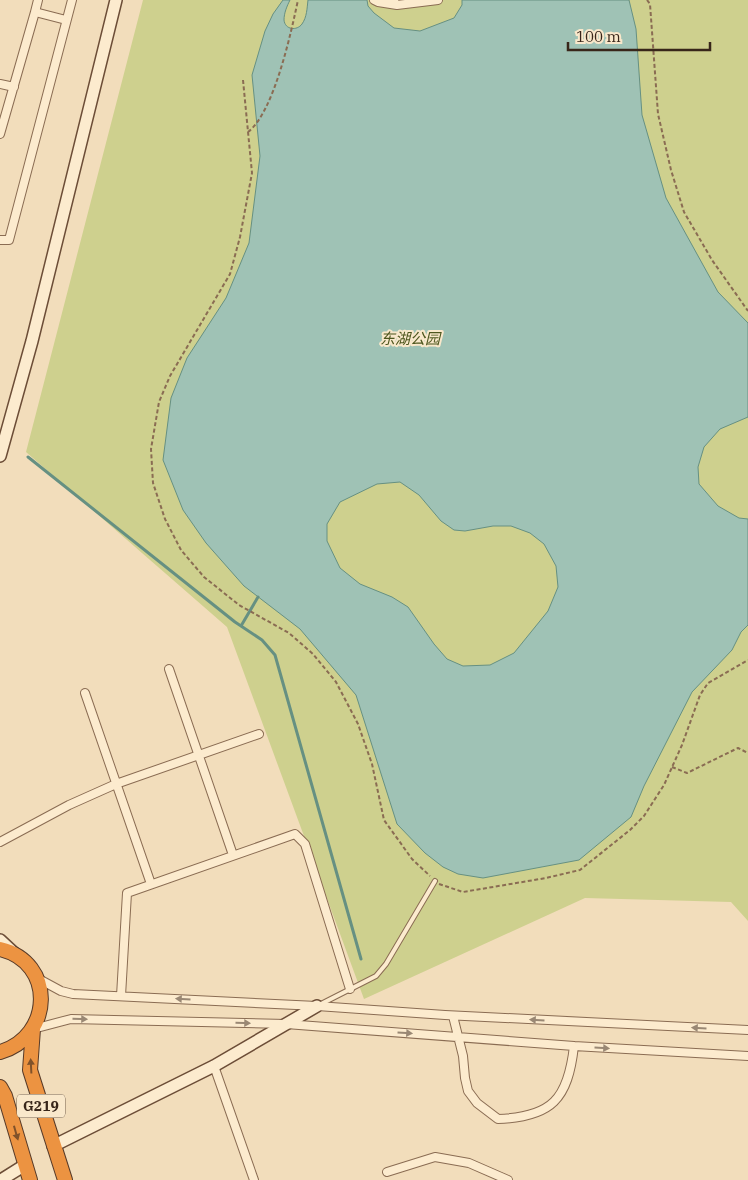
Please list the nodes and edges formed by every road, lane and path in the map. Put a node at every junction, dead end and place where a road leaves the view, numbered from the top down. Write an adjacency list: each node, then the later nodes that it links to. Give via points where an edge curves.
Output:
1 (38, 0): 9 (street)
2 (72, 0): 10 (street)
3 (116, 0): 18 (main road, via 32,341)
4 (298, 0): 14 (path, via 279,74 259,121)
5 (374, 0): 8 (street)
6 (438, 0): 8 (street)
7 (647, 0): 17 (path, via 650,4 658,114 684,212 712,260)
8 (395, 2)
9 (35, 12): 10 (street); 13 (street)
10 (66, 20): 16 (street, via 9,240)
11 (243, 80): 14 (path)
12 (0, 84): 13 (street)
13 (14, 87): 15 (street)
14 (248, 132): 29 (path, via 252,173 240,238 230,274 170,376 159,402 151,449 153,483 165,519 181,550 204,577 239,605 288,633 313,654 336,682 358,724 372,764 384,820 412,859)
15 (0, 134)
16 (0, 240)
17 (748, 311)
18 (0, 456)
19 (748, 660): 25 (path, via 708,683 700,695)
20 (168, 669): 24 (street)
21 (85, 694): 26 (street)
22 (259, 734): 24 (street)
23 (748, 753): 25 (path, via 738,748 688,773)
24 (198, 754): 26 (street); 28 (street)
25 (672, 767): 29 (path, via 644,816 580,870 463,892)
26 (116, 784): 27 (street, via 69,804); 30 (street)
27 (0, 842)
28 (233, 855): 30 (street); 35 (street, via 295,834 304,844)
29 (436, 881): 35 (lane, via 386,964 376,976)
30 (151, 884): 36 (street, via 127,893)
31 (0, 940): 33 (main road)
32 (0, 949): 33 (highway, G219)
33 (19, 957): 34 (highway, G219)
34 (36, 978): 36 (street, via 73,994); 40 (highway, G219, via 41,995 40,1013)
35 (350, 989): 37 (lane)
36 (120, 996): 37 (street, one-way to 36)
37 (317, 1006): 38 (street); 39 (main road)
38 (453, 1016): 41 (street, one-way to 38); 42 (street)
39 (286, 1024): 40 (street, one-way to 39, via 71,1019); 42 (street, one-way to 42); 46 (main road)
40 (33, 1029): 44 (highway, G219, via 23,1041); 48 (highway, G219, one-way to 40, via 30,1070)
41 (748, 1030)
42 (458, 1037): 43 (street); 43 (street, via 468,1091 498,1119 532,1116 555,1103 571,1071)
43 (574, 1046): 45 (street, one-way to 45)
44 (0, 1052)
45 (748, 1056)
46 (214, 1066): 48 (main road); 54 (street)
47 (0, 1087): 49 (highway, G219, one-way to 49)
48 (53, 1146): 53 (highway, G219)
49 (25, 1164): 51 (main road); 52 (highway, G219)
50 (386, 1172): 55 (street, via 435,1158 469,1163)
51 (1, 1180)
52 (30, 1180)
53 (64, 1180)
54 (254, 1180)
55 (508, 1180)

